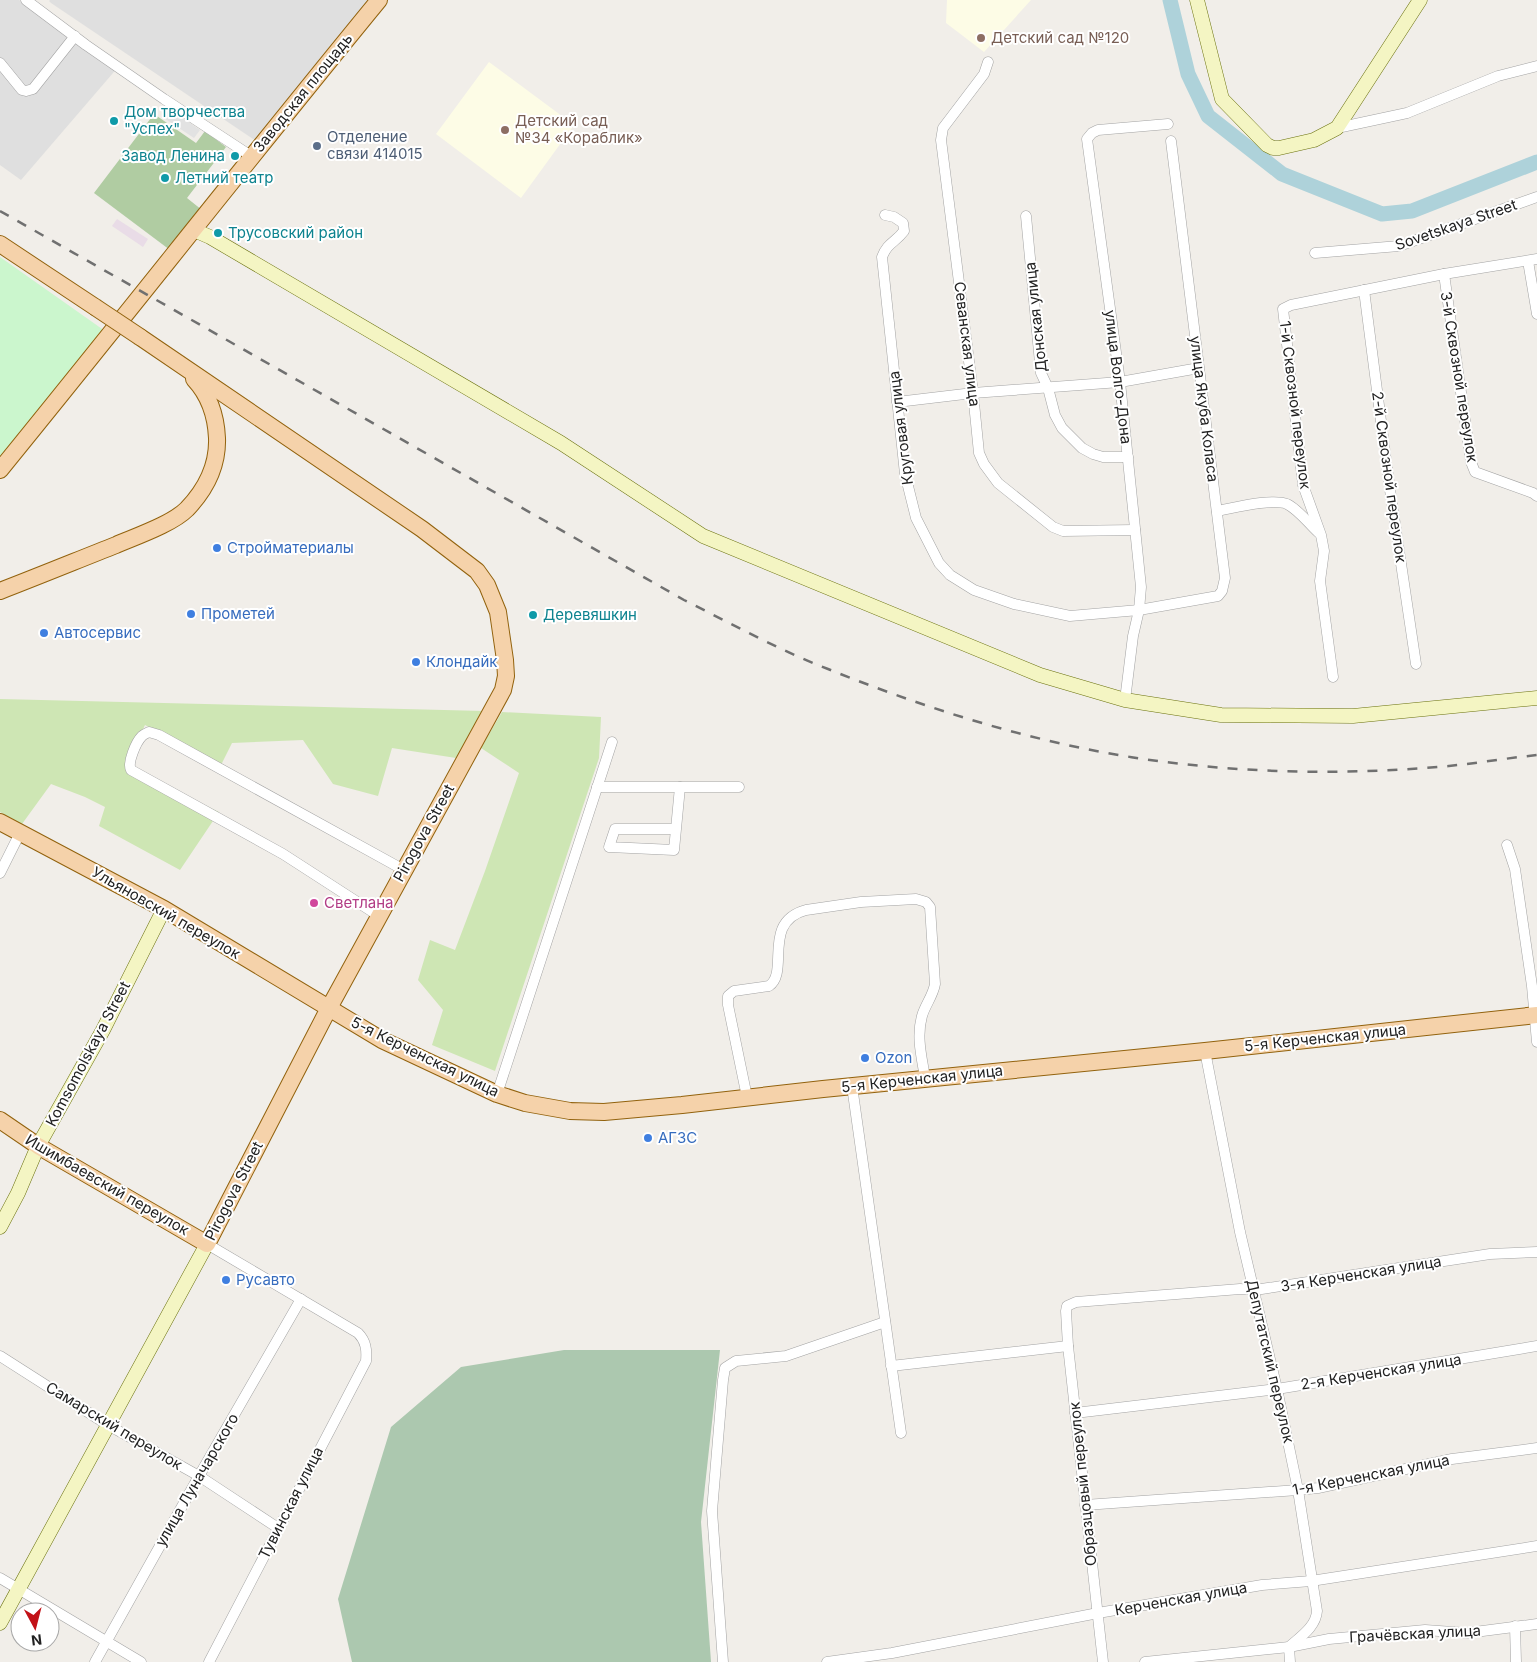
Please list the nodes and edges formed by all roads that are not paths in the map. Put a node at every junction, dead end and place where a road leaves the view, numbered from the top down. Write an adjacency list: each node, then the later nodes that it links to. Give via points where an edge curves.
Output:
1 (26, 0): 5 (street)
2 (379, 0): 12 (main road, Заводская площадь)
3 (1197, 0): 10 (street, via 1222,99 1267,145 1279,148 1314,140)
4 (1420, 0): 10 (street)
5 (75, 36): 7 (street, via 33,89 22,90); 12 (street)
6 (988, 62): 27 (street, Севанская улица, via 984,74 943,128 941,140)
7 (0, 63)
8 (1537, 66): 10 (street, via 1498,76 1407,113)
9 (1168, 124): 25 (street, улица Волго-Дона, via 1098,130 1087,139)
10 (1337, 128)
11 (1171, 141): 24 (street, улица Якуба Коласа)
12 (251, 156): 16 (main road, Заводская площадь)
13 (1537, 197): 18 (street, Sovetskaya Street, via 1399,246)
14 (885, 215): 28 (street, Круговая улица, via 903,223 904,231 886,246 882,257)
15 (1026, 216): 26 (street, Донская улица, via 1041,373)
16 (194, 230): 30 (main road, Заводская площадь); 40 (street, via 561,444 703,536 1040,676)
17 (0, 244): 23 (main road, bridge)
18 (1315, 253)
19 (1533, 260): 20 (street); 22 (street)
20 (1444, 274): 21 (street); 31 (street, 3-й Сквозной переулок, via 1475,472)
21 (1364, 290): 34 (street, 1-й Сквозной переулок, via 1284,309 1303,485); 37 (street, 2-й Сквозной переулок)
22 (1537, 314)
23 (180, 365): 35 (main road, via 204,391 217,432 214,466 195,499 186,510 146,533); 49 (main road, Pirogova Street, via 422,529 477,571 487,586 498,612 505,660 503,690)
24 (1199, 368): 25 (street); 32 (street, улица Якуба Коласа)
25 (1120, 382): 26 (street); 29 (street, улица Волго-Дона)
26 (1048, 388): 27 (street); 29 (street, Донская улица, via 1058,423 1082,448 1103,458)
27 (973, 393): 28 (street); 33 (street, Севанская улица, via 979,453 998,483 1053,527 1063,531)
28 (897, 402): 36 (street, Круговая улица, via 905,474 916,518 939,563 950,574 974,590 1070,616)
29 (1128, 457): 33 (street, улица Волго-Дона)
30 (0, 470)
31 (1537, 496)
32 (1217, 511): 34 (street, via 1275,501 1295,509); 36 (street, улица Якуба Коласа, via 1225,578 1222,591 1218,596)
33 (1134, 530): 36 (street, улица Волго-Дона, via 1141,587)
34 (1321, 535): 38 (street, 1-й Сквозной переулок, via 1324,550 1320,581)
35 (0, 591)
36 (1139, 610): 40 (street, улица Волго-Дона)
37 (1416, 664)
38 (1333, 677)
39 (1537, 698): 40 (street, via 1353,716 1220,714)
40 (1126, 700)
41 (612, 742): 42 (street)
42 (597, 787): 43 (street); 59 (street)
43 (680, 787): 44 (street); 46 (street)
44 (738, 787)
45 (0, 822): 47 (main road, Ульяновский переулок)
46 (676, 829): 46 (street, via 674,850 609,847 615,829)
47 (20, 833): 50 (street); 51 (main road, Ульяновский переулок)
48 (1507, 845): 54 (street, via 1515,870)
49 (404, 870): 52 (main road, Pirogova Street); 52 (street, via 159,735 149,732 141,736 129,761 131,770 283,854)
50 (0, 873)
51 (164, 910): 53 (main road, Ульяновский переулок); 62 (street, Komsomolskaya Street, via 103,1030)
52 (379, 916): 53 (main road, Pirogova Street)
53 (329, 1008): 59 (main road, 5-я Керченская улица, via 382,1040); 64 (main road, Pirogova Street)
54 (1536, 1015): 55 (street); 56 (main road, 5-я Керченская улица)
55 (1537, 1042)
56 (1205, 1051): 57 (main road, 5-я Керченская улица); 66 (street, Депутатский переулок, via 1240,1232)
57 (925, 1078): 58 (main road, 5-я Керченская улица); 60 (street, via 918,1035 922,1014 935,984 930,907 916,899 861,902 806,910 790,918 781,928 776,975 772,984 734,991 728,996)
58 (852, 1086): 60 (main road, 5-я Керченская улица); 69 (street)
59 (497, 1094): 60 (main road, 5-я Керченская улица, via 543,1107 579,1111 638,1110)
60 (747, 1097)
61 (0, 1120): 62 (main road, Ишимбаевский переулок)
62 (38, 1146): 63 (street, Komsomolskaya Street); 64 (main road, Ишимбаевский переулок)
63 (0, 1227)
64 (207, 1244): 67 (street, Ишимбаевский переулок); 77 (street, Pirogova Street)
65 (1537, 1252): 66 (street, 3-я Керченская улица, via 1490,1254)
66 (1255, 1290): 68 (street, 3-я Керченская улица, via 1076,1302); 75 (street, Депутатский переулок)
67 (301, 1299): 70 (street, Ишимбаевский переулок, via 358,1333); 80 (street, улица Луначарского)
68 (1067, 1306): 71 (street, Образцовый переулок)
69 (885, 1322): 74 (street); 97 (street, via 786,1356 736,1361 726,1368 712,1511)
70 (365, 1344): 83 (street, Тувинская улица, via 366,1361)
71 (1068, 1346): 74 (street); 76 (street, Образцовый переулок)
72 (1537, 1346): 75 (street, 2-я Керченская улица)
73 (0, 1356): 77 (street, Самарский переулок)
74 (891, 1366): 78 (street)
75 (1277, 1389): 76 (street, 2-я Керченская улица); 81 (street, Депутатский переулок)
76 (1076, 1413): 82 (street, Образцовый переулок)
77 (108, 1425): 80 (street, Самарский переулок); 87 (street, Pirogova Street)
78 (901, 1433)
79 (1537, 1448): 81 (street, 1-я Керченская улица, via 1452,1459)
80 (199, 1476): 83 (street, Самарский переулок); 92 (street, улица Луначарского)
81 (1298, 1490): 82 (street, 1-я Керченская улица); 86 (street, Депутатский переулок)
82 (1085, 1505): 88 (street, Образцовый переулок)
83 (278, 1528): 96 (street, Тувинская улица)
84 (1537, 1546): 86 (street, Керченская улица)
85 (0, 1578): 87 (street)
86 (1311, 1581): 88 (street, Керченская улица, via 1262,1585); 93 (street, Депутатский переулок, via 1317,1618)
87 (19, 1589): 89 (street, Pirogova Street); 92 (street)
88 (1098, 1614): 98 (street, Керченская улица); 99 (street, Образцовый переулок)
89 (0, 1623)
90 (1537, 1624): 91 (street, Грачёвская улица)
91 (1515, 1626): 93 (street, Грачёвская улица, via 1466,1633 1425,1630 1329,1638); 102 (street)
92 (106, 1641): 94 (street, улица Луначарского); 95 (street)
93 (1289, 1647): 100 (street, Грачёвская улица); 101 (street)
94 (95, 1662)
95 (141, 1662)
96 (210, 1662)
97 (723, 1662)
98 (827, 1662)
99 (1103, 1662)
100 (1145, 1662)
101 (1290, 1662)
102 (1516, 1662)

